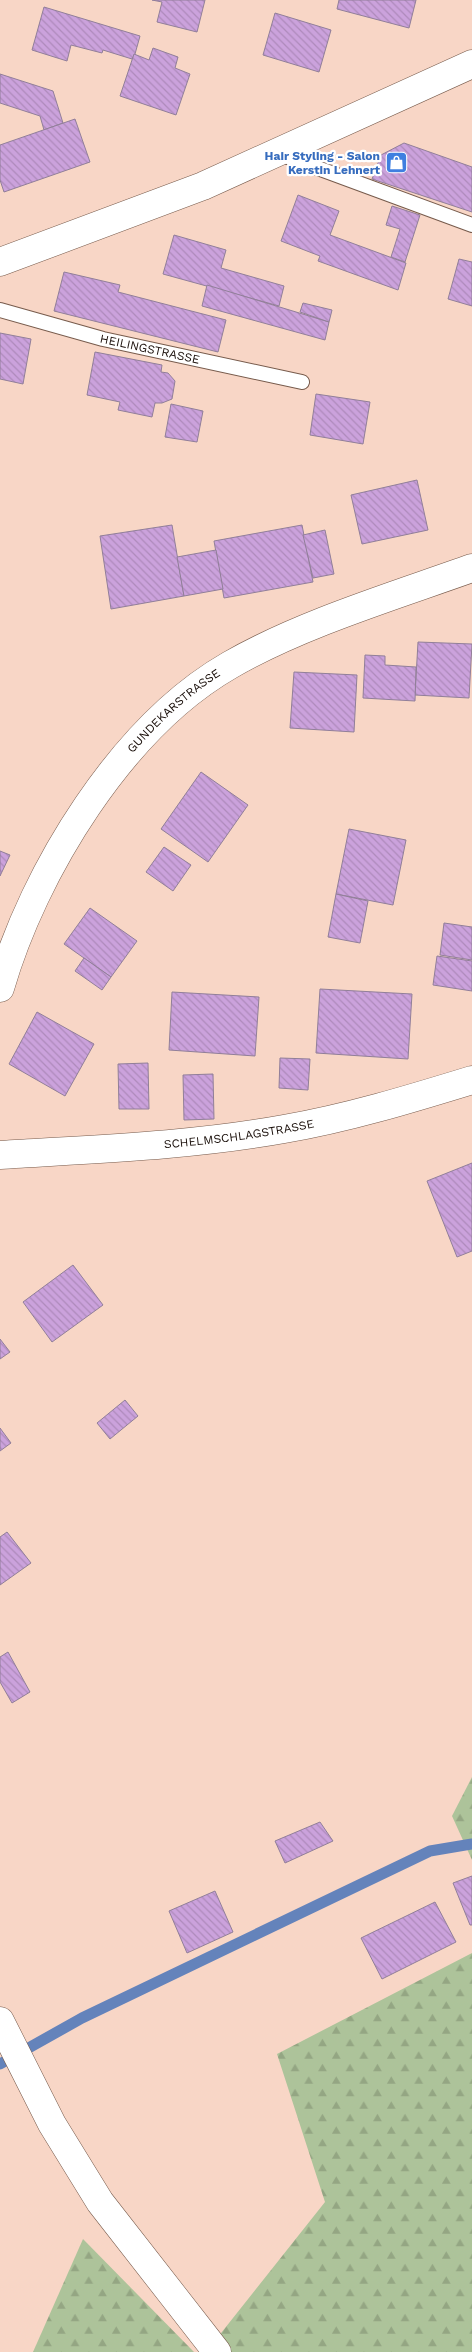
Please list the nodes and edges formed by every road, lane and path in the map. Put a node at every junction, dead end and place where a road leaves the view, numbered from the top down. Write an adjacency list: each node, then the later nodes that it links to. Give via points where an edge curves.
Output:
1 (472, 64): 2 (street)
2 (277, 153): 3 (lane); 4 (street, via 194,190)
3 (472, 225)
4 (0, 262)
5 (0, 310): 6 (lane, HEILINGSTRASSE, via 103,339)
6 (302, 382)
7 (472, 568): 8 (street, GUNDEKARSTRASSE, via 294,634 230,666 174,704 113,772 60,847 10,955)
8 (0, 988)
9 (472, 1080): 10 (street, SCHELMSCHLAGSTRASSE, via 394,1104 284,1129 164,1145)
10 (0, 1155)
11 (0, 2021): 12 (street, via 52,2124 100,2202)
12 (217, 2352)

